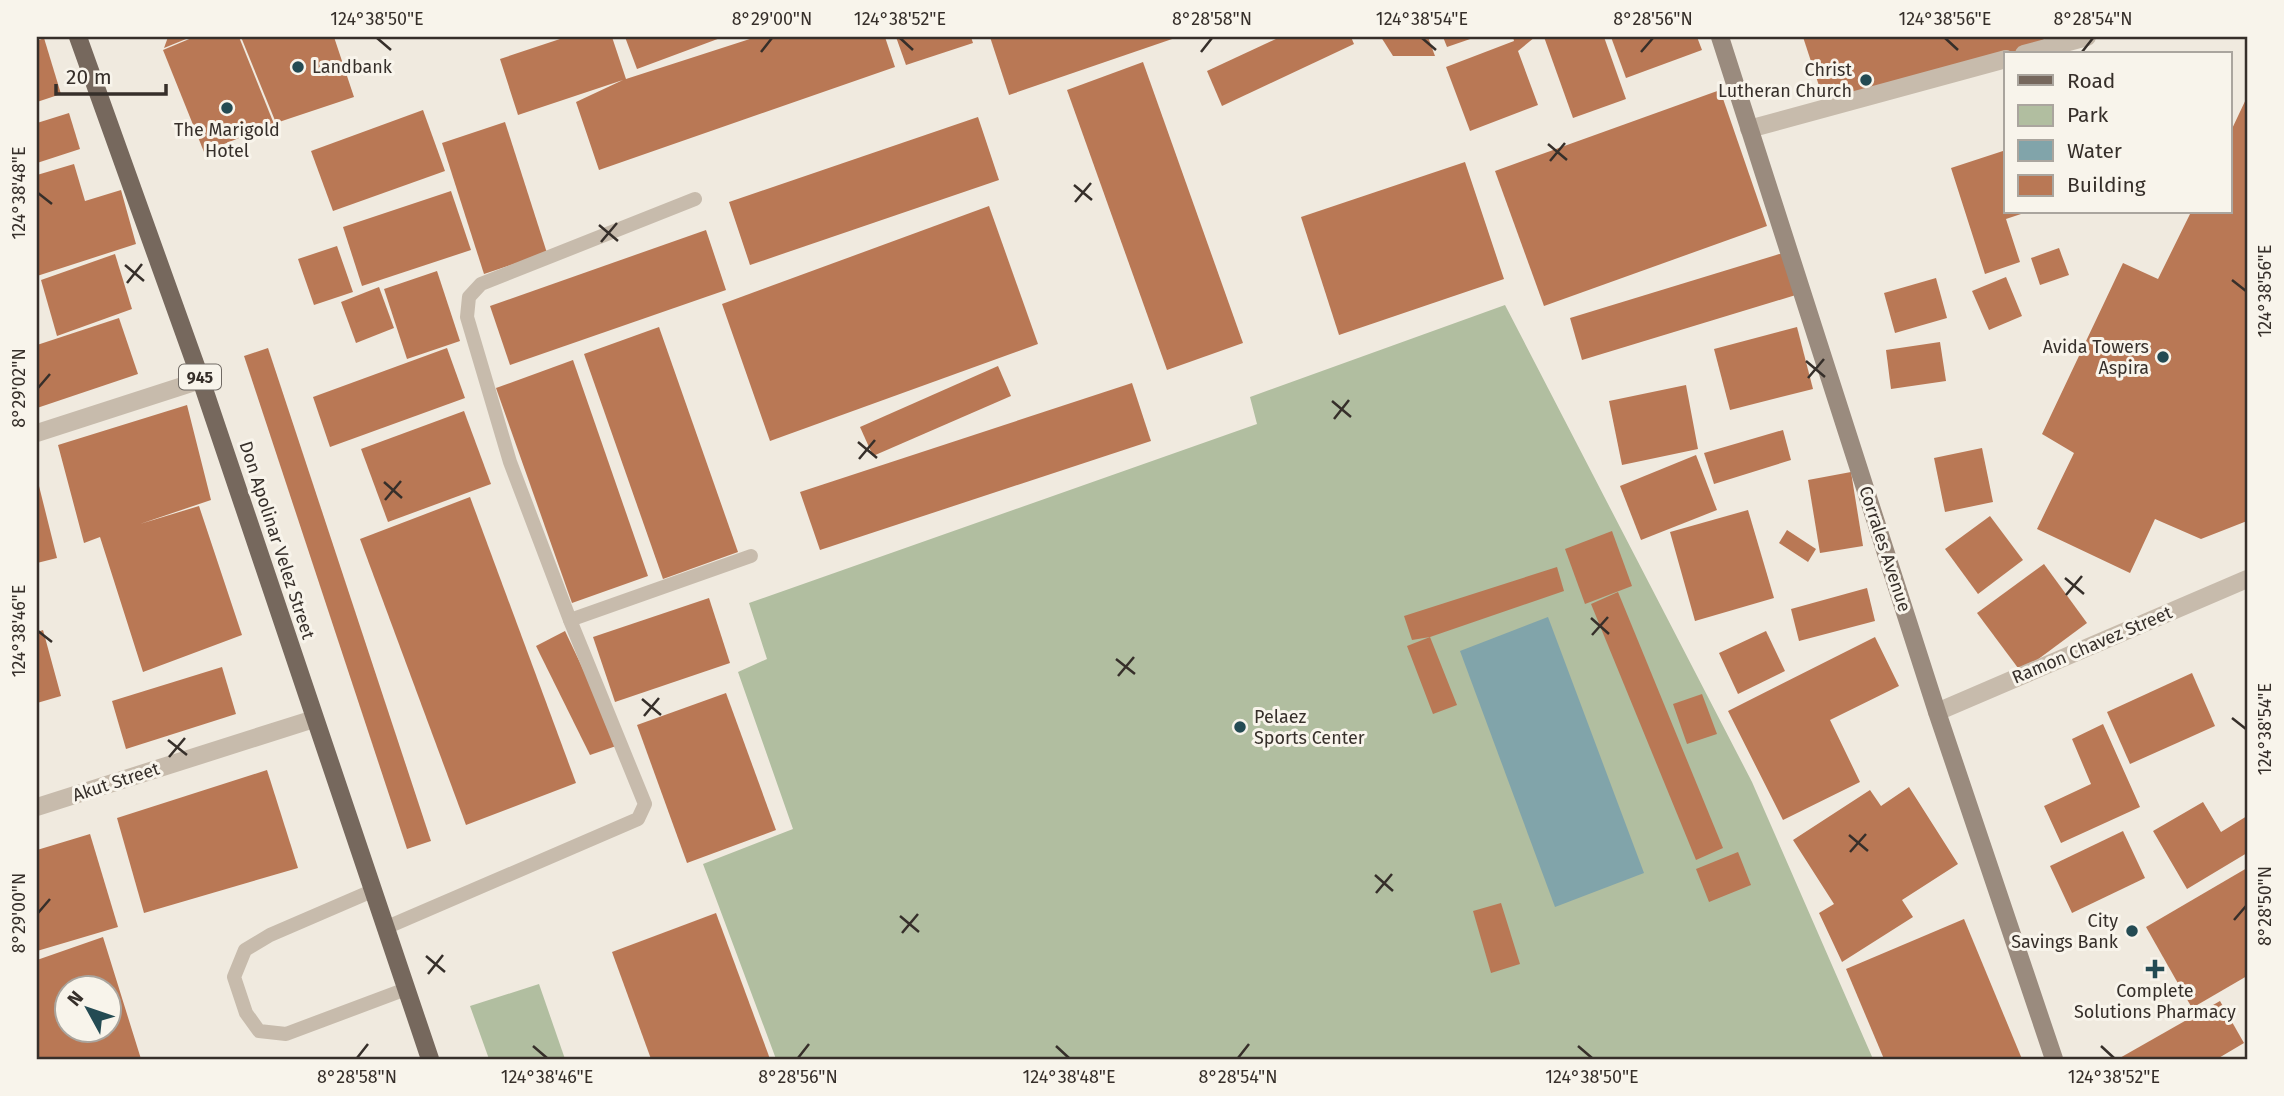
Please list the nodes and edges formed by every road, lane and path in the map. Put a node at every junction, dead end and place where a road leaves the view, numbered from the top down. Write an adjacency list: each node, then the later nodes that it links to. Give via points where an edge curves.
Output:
1 (78, 37): 8 (main road, Don Apolinar Velez Street / 945)
2 (1720, 37): 6 (main road, Corrales Avenue)
3 (2087, 37): 4 (street)
4 (2031, 52)
5 (2004, 60): 6 (street)
6 (1749, 129): 13 (main road, Corrales Avenue)
7 (695, 199): 12 (lane, via 481,284 469,298 467,317 510,462)
8 (201, 380): 9 (street); 14 (main road, Don Apolinar Velez Street / 945)
9 (37, 433)
10 (751, 556): 12 (lane)
11 (2247, 579): 13 (street, Ramon Chavez Street)
12 (570, 620): 17 (lane, via 645,804 638,819)
13 (1937, 712): 20 (main road, Corrales Avenue)
14 (314, 719): 15 (street, Akut Street); 16 (main road, Don Apolinar Velez Street / 945)
15 (37, 807)
16 (372, 891): 17 (main road, Don Apolinar Velez Street / 945); 18 (lane, via 245,950 234,978 246,1013 260,1031 286,1034)
17 (385, 928): 18 (main road, Don Apolinar Velez Street / 945)
18 (406, 989): 19 (main road, Don Apolinar Velez Street / 945)
19 (430, 1059)
20 (2054, 1059)

